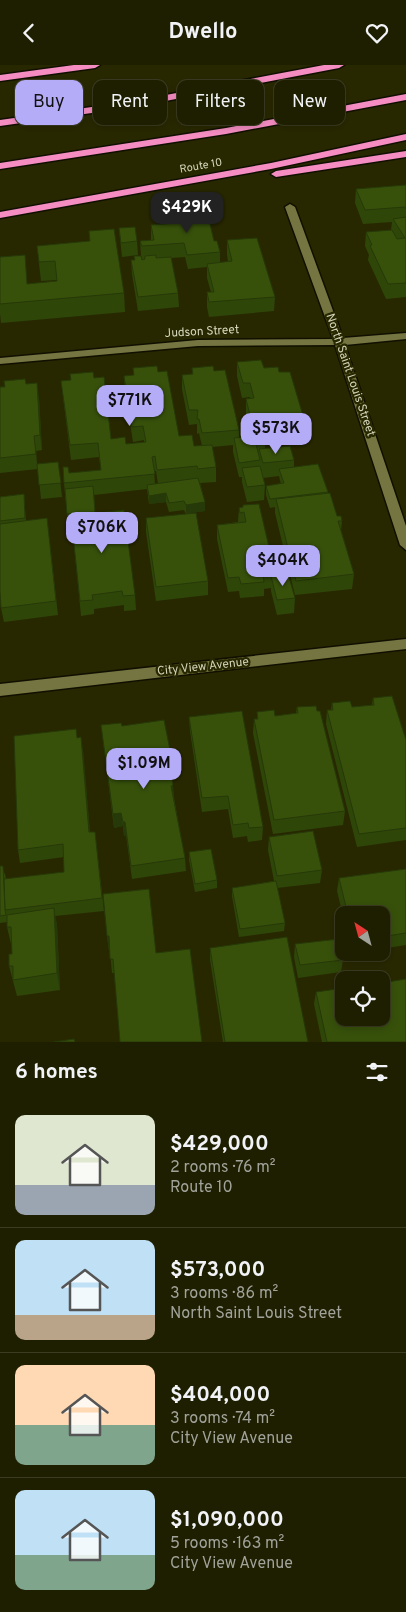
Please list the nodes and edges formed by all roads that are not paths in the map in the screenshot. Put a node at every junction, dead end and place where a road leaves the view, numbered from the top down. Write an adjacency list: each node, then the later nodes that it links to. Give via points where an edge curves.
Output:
1 (95, 65): 3 (highway)
2 (339, 65): 5 (highway, via 143,102)
3 (0, 79)
4 (406, 97): 8 (highway, via 226,131)
5 (0, 123)
6 (406, 137): 9 (highway, Route 10)
7 (406, 154): 9 (highway)
8 (0, 166)
9 (86, 200): 11 (highway, Route 10)
10 (290, 207): 13 (street, North Saint Louis Street)
11 (0, 215)
12 (406, 337): 13 (street, Judson Street)
13 (340, 342): 14 (street, Judson Street, via 198,343); 15 (street, North Saint Louis Street)
14 (0, 361)
15 (406, 545)
16 (406, 643): 17 (street, City View Avenue)
17 (0, 690)

